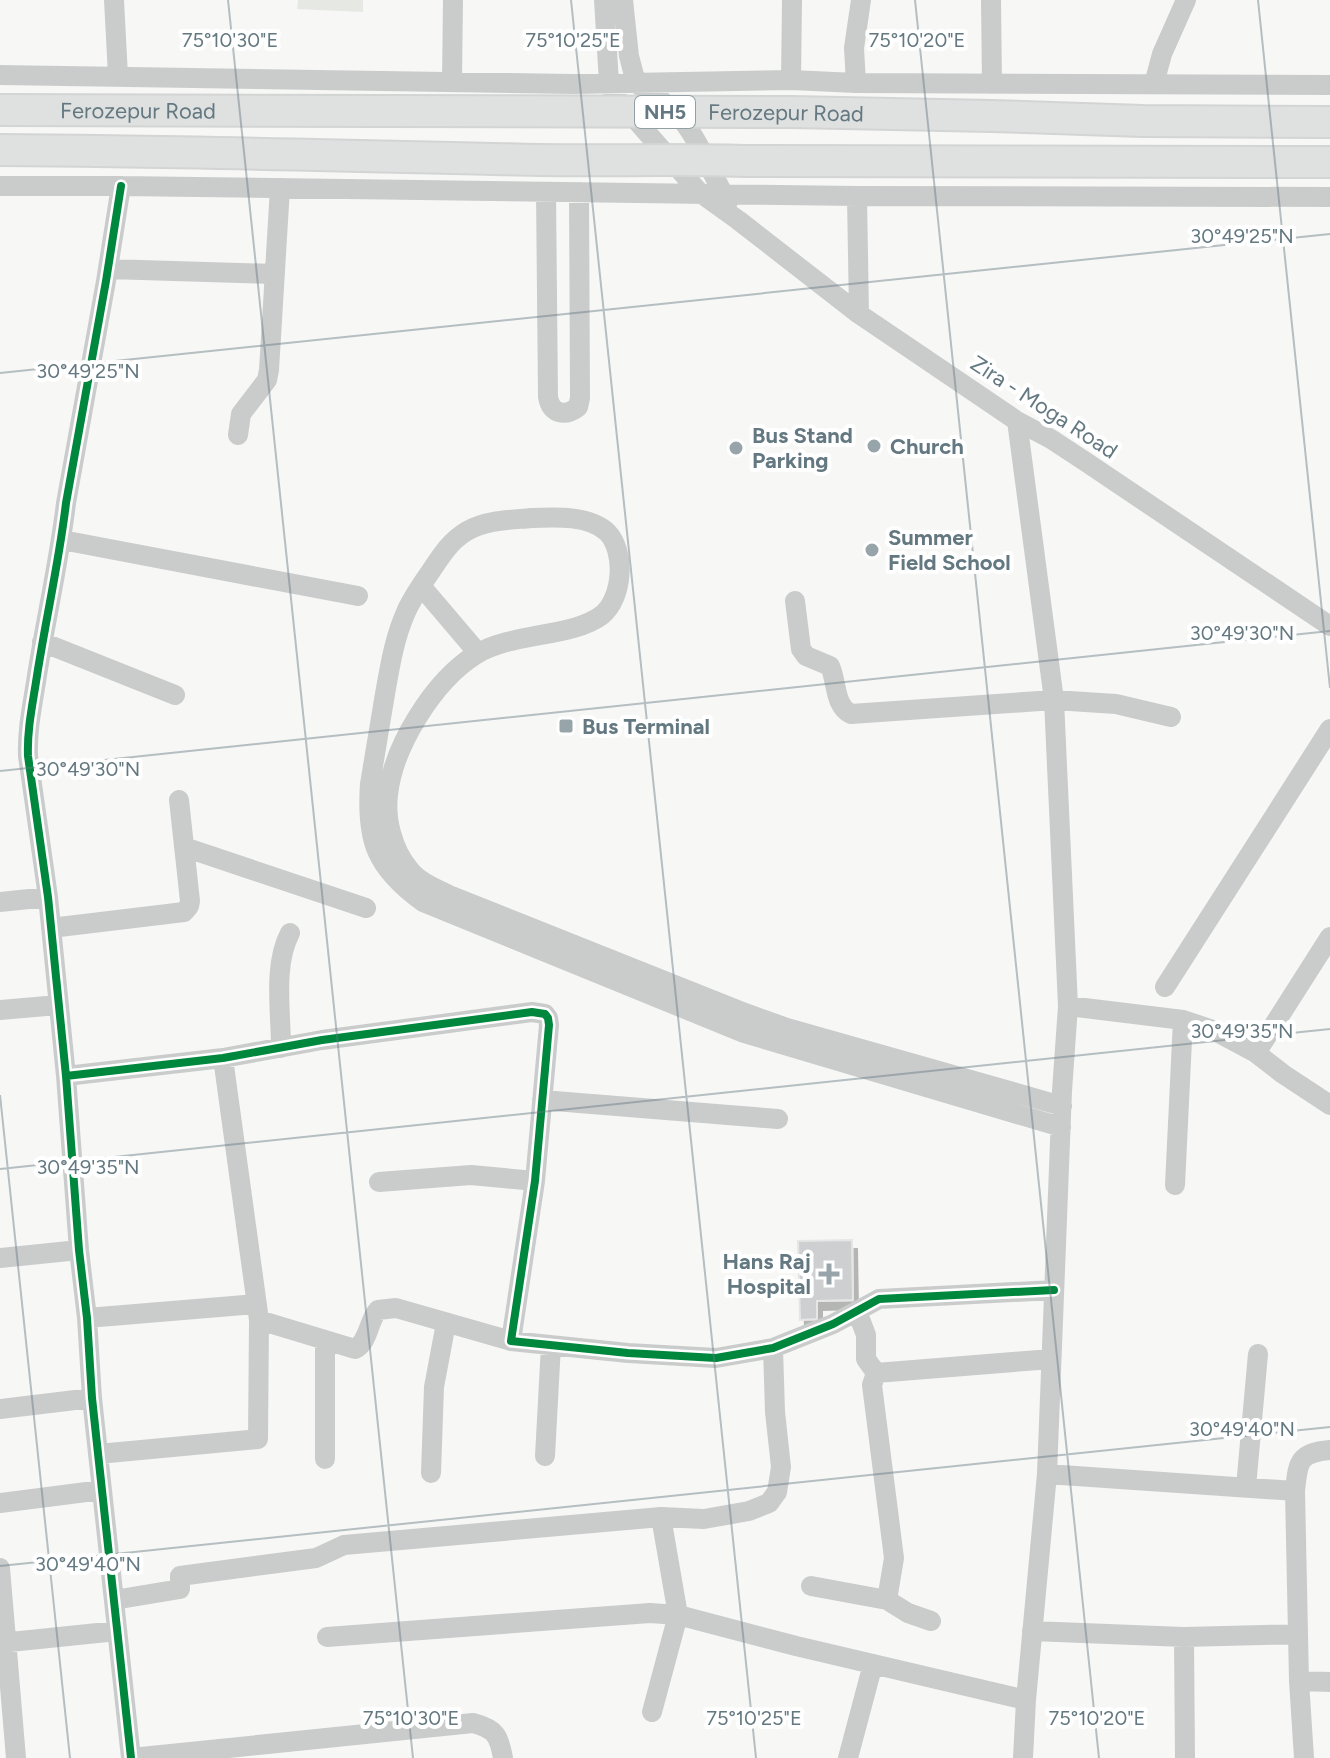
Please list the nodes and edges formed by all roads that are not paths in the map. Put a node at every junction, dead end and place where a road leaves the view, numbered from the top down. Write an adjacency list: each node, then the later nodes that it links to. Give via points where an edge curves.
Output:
1 (114, 0): 10 (street)
2 (453, 0): 12 (street)
3 (604, 0): 13 (street)
4 (623, 0): 14 (street)
5 (792, 0): 11 (street)
6 (861, 0): 15 (street, via 854,48)
7 (991, 0): 16 (street)
8 (1186, 0): 17 (street)
9 (0, 75): 10 (street)
10 (118, 76): 12 (street)
11 (791, 80): 14 (street); 15 (street)
12 (452, 81): 13 (street)
13 (609, 83): 14 (street); 28 (street, Zira - Moga Road, via 624,109)
14 (636, 83): 29 (street, Zira - Moga Road, via 678,115)
15 (856, 83): 16 (street)
16 (992, 84): 17 (street)
17 (1154, 84): 18 (street)
18 (1330, 85)
19 (0, 110): 20 (highway, Ferozepur Road / NH5, bridge, via 792,112)
20 (1330, 122)
21 (0, 150): 22 (highway, Ferozepur Road / NH5, bridge, via 744,161)
22 (1330, 162)
23 (0, 186): 24 (street)
24 (121, 186): 25 (street); 33 (street)
25 (280, 188): 26 (street); 34 (street)
26 (546, 192): 27 (street); 27 (street, via 548,397 553,409 565,413 578,407 580,398)
27 (579, 192): 28 (street)
28 (699, 192): 29 (street); 32 (street, Zira - Moga Road)
29 (723, 194): 30 (street); 32 (street, Zira - Moga Road)
30 (857, 196): 31 (street); 35 (street)
31 (1330, 197)
32 (738, 220): 35 (street, Zira - Moga Road)
33 (108, 269): 34 (street); 38 (street)
34 (275, 274): 37 (street, via 267,380 241,414)
35 (859, 314): 36 (street, Zira - Moga Road)
36 (1017, 421): 42 (street, Zira - Moga Road); 46 (street)
37 (238, 435)
38 (62, 540): 40 (street); 43 (street)
39 (421, 586): 44 (street); 44 (street, via 448,546 481,524 563,518 605,530 618,551 619,567 612,602 603,614 575,627); 70 (street, via 393,650 369,802 380,857 406,890 437,908 753,1036)
40 (358, 596)
41 (795, 601): 46 (street, via 801,649 830,666 840,704 851,714)
42 (1330, 626)
43 (42, 642): 45 (street); 51 (street, via 28,756)
44 (478, 653): 68 (street, via 449,677 419,715 391,779 391,830 414,875 449,895 784,1027)
45 (175, 695)
46 (1054, 700): 47 (street, via 1107,702); 59 (street)
47 (1171, 717)
48 (1330, 729): 57 (street)
49 (179, 800): 50 (street)
50 (184, 847): 53 (street); 54 (street, via 190,901 184,912)
51 (48, 897): 52 (street); 54 (street)
52 (0, 902)
53 (366, 908)
54 (51, 928): 58 (street)
55 (290, 933): 62 (street, via 280,961)
56 (1330, 937): 63 (street)
57 (1165, 987)
58 (58, 1005): 60 (street); 65 (street)
59 (1068, 1006): 61 (street); 68 (street)
60 (0, 1010)
61 (1183, 1020): 63 (street); 73 (street)
62 (281, 1048): 64 (street); 66 (street, via 540,1012 549,1025)
63 (1256, 1053): 67 (street)
64 (223, 1058): 65 (street); 78 (street)
65 (66, 1076): 74 (street)
66 (542, 1100): 69 (street); 71 (street)
67 (1330, 1105)
68 (1062, 1106): 70 (street)
69 (778, 1119)
70 (1061, 1127): 76 (street)
71 (535, 1181): 72 (street, via 471,1175); 82 (street)
72 (379, 1182)
73 (1175, 1185)
74 (79, 1250): 75 (street); 79 (street)
75 (0, 1258)
76 (1054, 1290): 77 (street, via 879,1299); 86 (street)
77 (857, 1311): 84 (street); 87 (street, via 866,1335 866,1359)
78 (258, 1312): 79 (street); 81 (street); 91 (street, via 258,1439)
79 (87, 1318): 88 (street)
80 (446, 1323): 81 (street, via 386,1308 372,1317 361,1347); 82 (street); 94 (street, via 434,1387)
81 (325, 1340): 93 (street)
82 (511, 1341): 83 (street)
83 (551, 1345): 84 (street, via 716,1358); 92 (street)
84 (773, 1348): 100 (street, via 781,1467 777,1492 769,1503 749,1511 704,1519)
85 (1258, 1354): 96 (street)
86 (1051, 1359): 87 (street); 95 (street)
87 (876, 1373): 104 (street, via 872,1385 894,1558)
88 (92, 1398): 89 (street); 91 (street)
89 (0, 1409)
90 (1330, 1450): 98 (street, via 1301,1459)
91 (98, 1454): 97 (street)
92 (545, 1456)
93 (325, 1459)
94 (431, 1473)
95 (1047, 1474): 96 (street); 108 (street)
96 (1246, 1487): 98 (street)
97 (102, 1490): 99 (street); 103 (street)
98 (1295, 1491): 109 (street)
99 (0, 1503)
100 (661, 1517): 103 (street, via 344,1545 316,1558 180,1576 180,1589); 105 (street)
101 (0, 1568): 112 (street)
102 (811, 1586): 104 (street)
103 (114, 1600): 107 (street)
104 (887, 1600): 106 (street)
105 (678, 1615): 110 (street); 113 (street); 117 (street)
106 (931, 1621)
107 (117, 1631): 112 (street); 119 (street)
108 (1032, 1631): 111 (street); 116 (street)
109 (1298, 1634): 111 (street); 114 (street)
110 (327, 1637)
111 (1184, 1637): 123 (street)
112 (3, 1643): 118 (street)
113 (873, 1664): 116 (street); 121 (street)
114 (1299, 1681): 115 (street); 124 (street)
115 (1330, 1682)
116 (1026, 1700): 122 (street)
117 (652, 1712)
118 (16, 1758)
119 (131, 1758): 120 (street, via 473,1723 488,1727 499,1738)
120 (503, 1758)
121 (848, 1758)
122 (1023, 1758)
123 (1185, 1758)
124 (1304, 1758)

